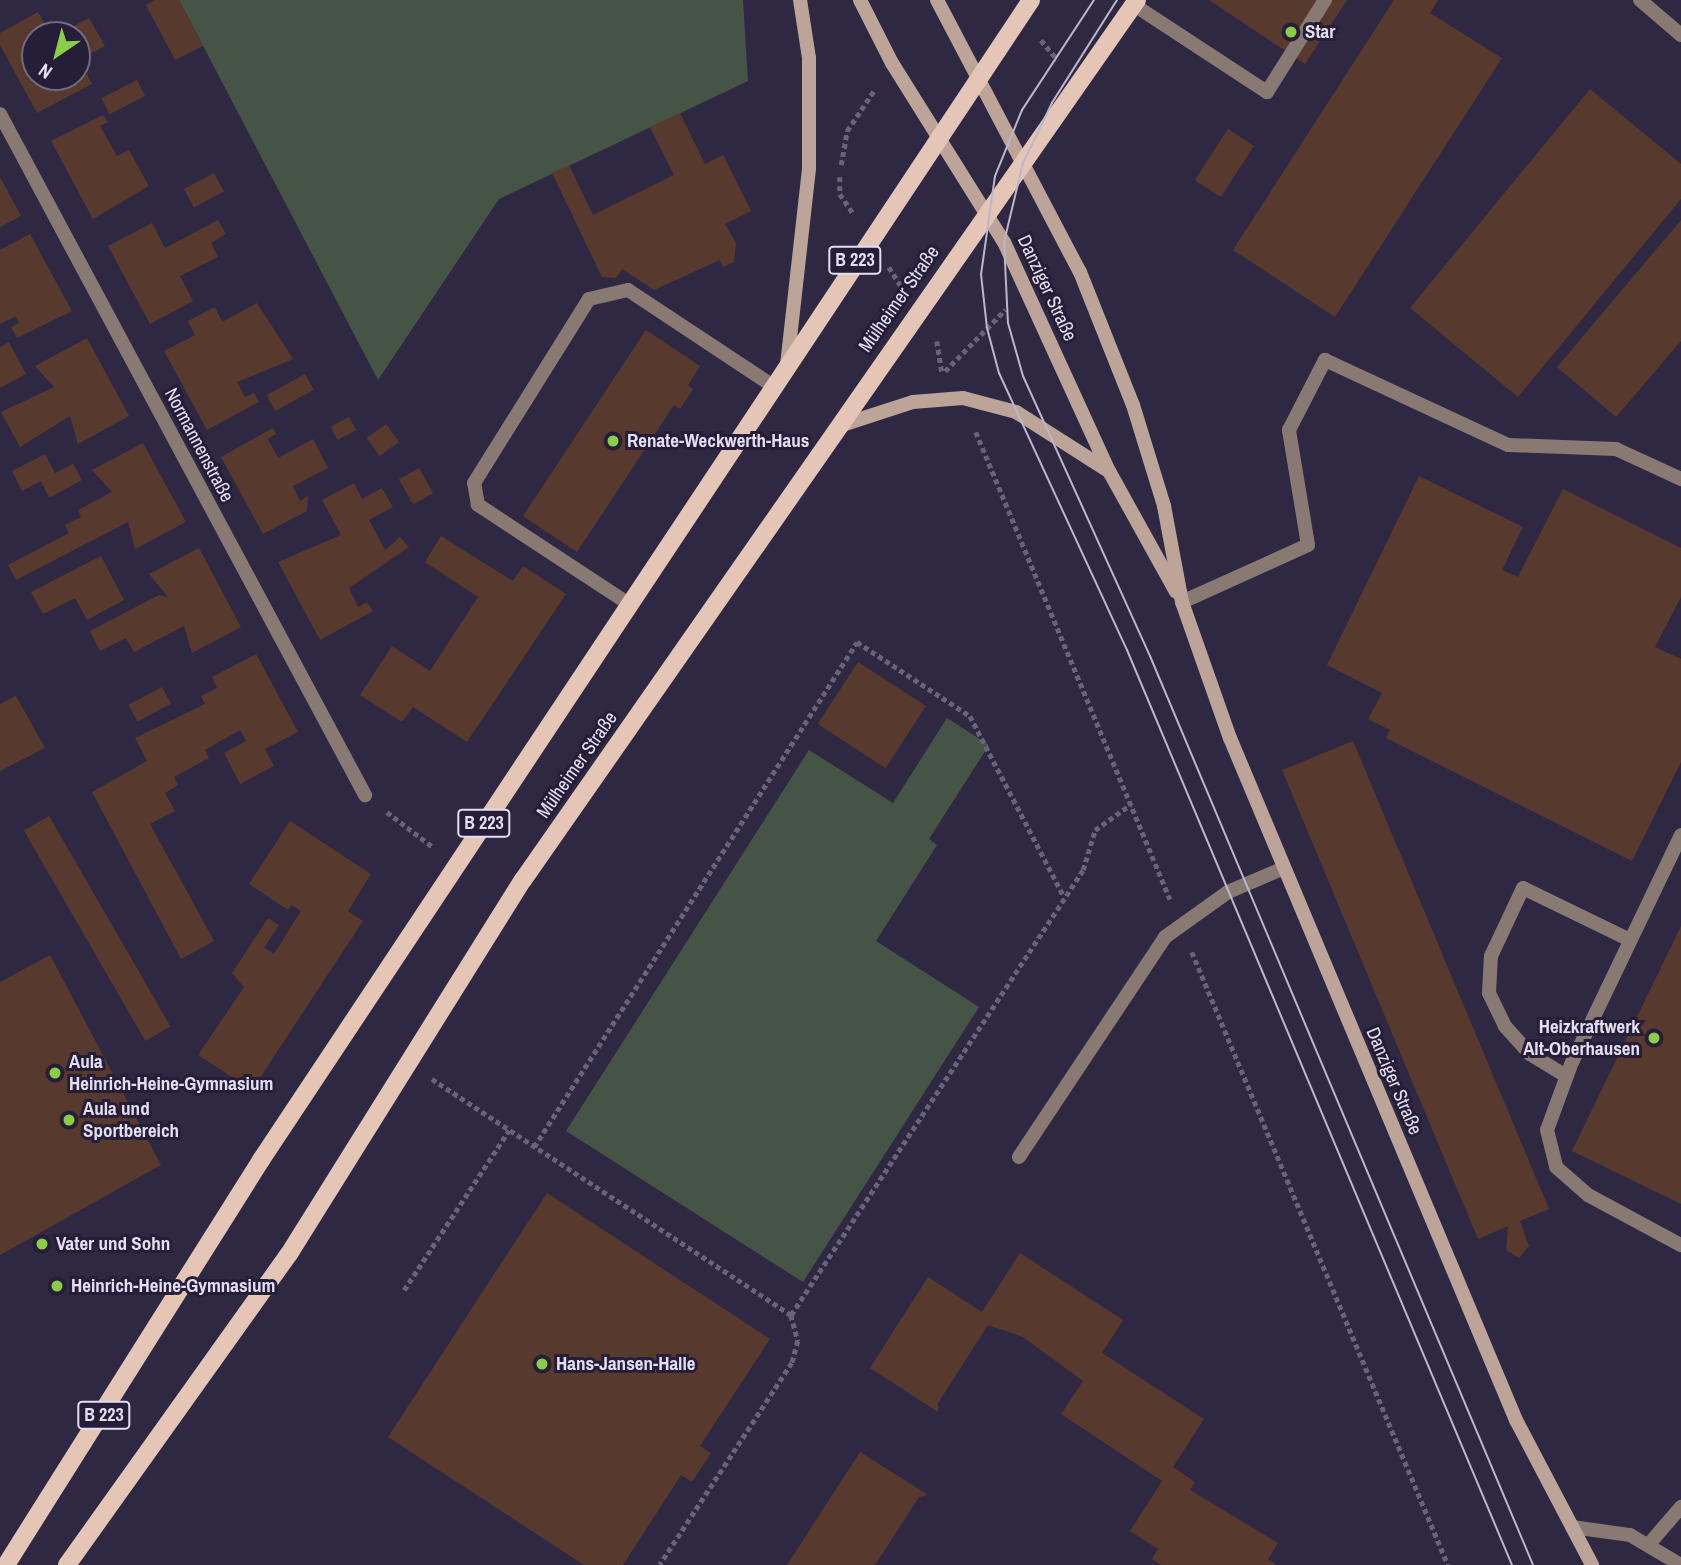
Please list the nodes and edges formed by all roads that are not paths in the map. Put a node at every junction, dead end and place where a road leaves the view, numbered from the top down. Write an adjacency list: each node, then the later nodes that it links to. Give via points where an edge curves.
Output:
1 (800, 0): 14 (main road, via 809,58 809,168)
2 (860, 0): 11 (main road, Danziger Straße)
3 (937, 0): 9 (main road, Danziger Straße)
4 (1031, 0): 9 (main road, B 223)
5 (1325, 0): 7 (street, via 1267,92)
6 (1640, 0): 8 (street)
7 (1135, 2): 12 (main road, Mülheimer Straße / B 223)
8 (1681, 35)
9 (977, 80): 11 (main road, B 223); 12 (main road, Danziger Straße)
10 (0, 114): 21 (street, Normannenstraße)
11 (939, 135): 13 (main road, Danziger Straße); 14 (main road, B 223)
12 (1023, 163): 13 (main road, Mülheimer Straße / B 223); 19 (main road, Danziger Straße, via 1080,272 1133,405 1164,506)
13 (986, 210): 16 (main road, Mülheimer Straße / B 223); 17 (main road, Danziger Straße)
14 (787, 365): 15 (main road, B 223)
15 (773, 386): 20 (main road, B 223); 20 (street, via 628,290 589,299 474,483 478,505)
16 (837, 427): 17 (main road, via 913,402 963,398 1016,412); 33 (main road, Mülheimer Straße / B 223, via 523,880 289,1254)
17 (1109, 471): 19 (main road, Danziger Straße)
18 (1681, 479): 19 (street, via 1616,449 1508,445 1325,360 1290,430 1308,545)
19 (1182, 602): 23 (main road, Danziger Straße)
20 (629, 604): 32 (main road, B 223, via 456,864)
21 (365, 794)
22 (1681, 835): 24 (street)
23 (1284, 868): 26 (street, via 1228,892 1166,937); 29 (main road, Danziger Straße, via 1516,1420)
24 (1630, 940): 25 (street); 25 (street, via 1523,888 1491,956 1489,993 1505,1026 1531,1054)
25 (1566, 1076): 27 (street, via 1546,1130 1556,1167 1588,1195)
26 (1019, 1157)
27 (1681, 1245)
28 (1681, 1507): 30 (street)
29 (1572, 1527): 30 (street); 34 (main road, Danziger Straße)
30 (1650, 1543): 31 (street)
31 (1681, 1564)
32 (6, 1565)
33 (67, 1565)
34 (1592, 1565)

